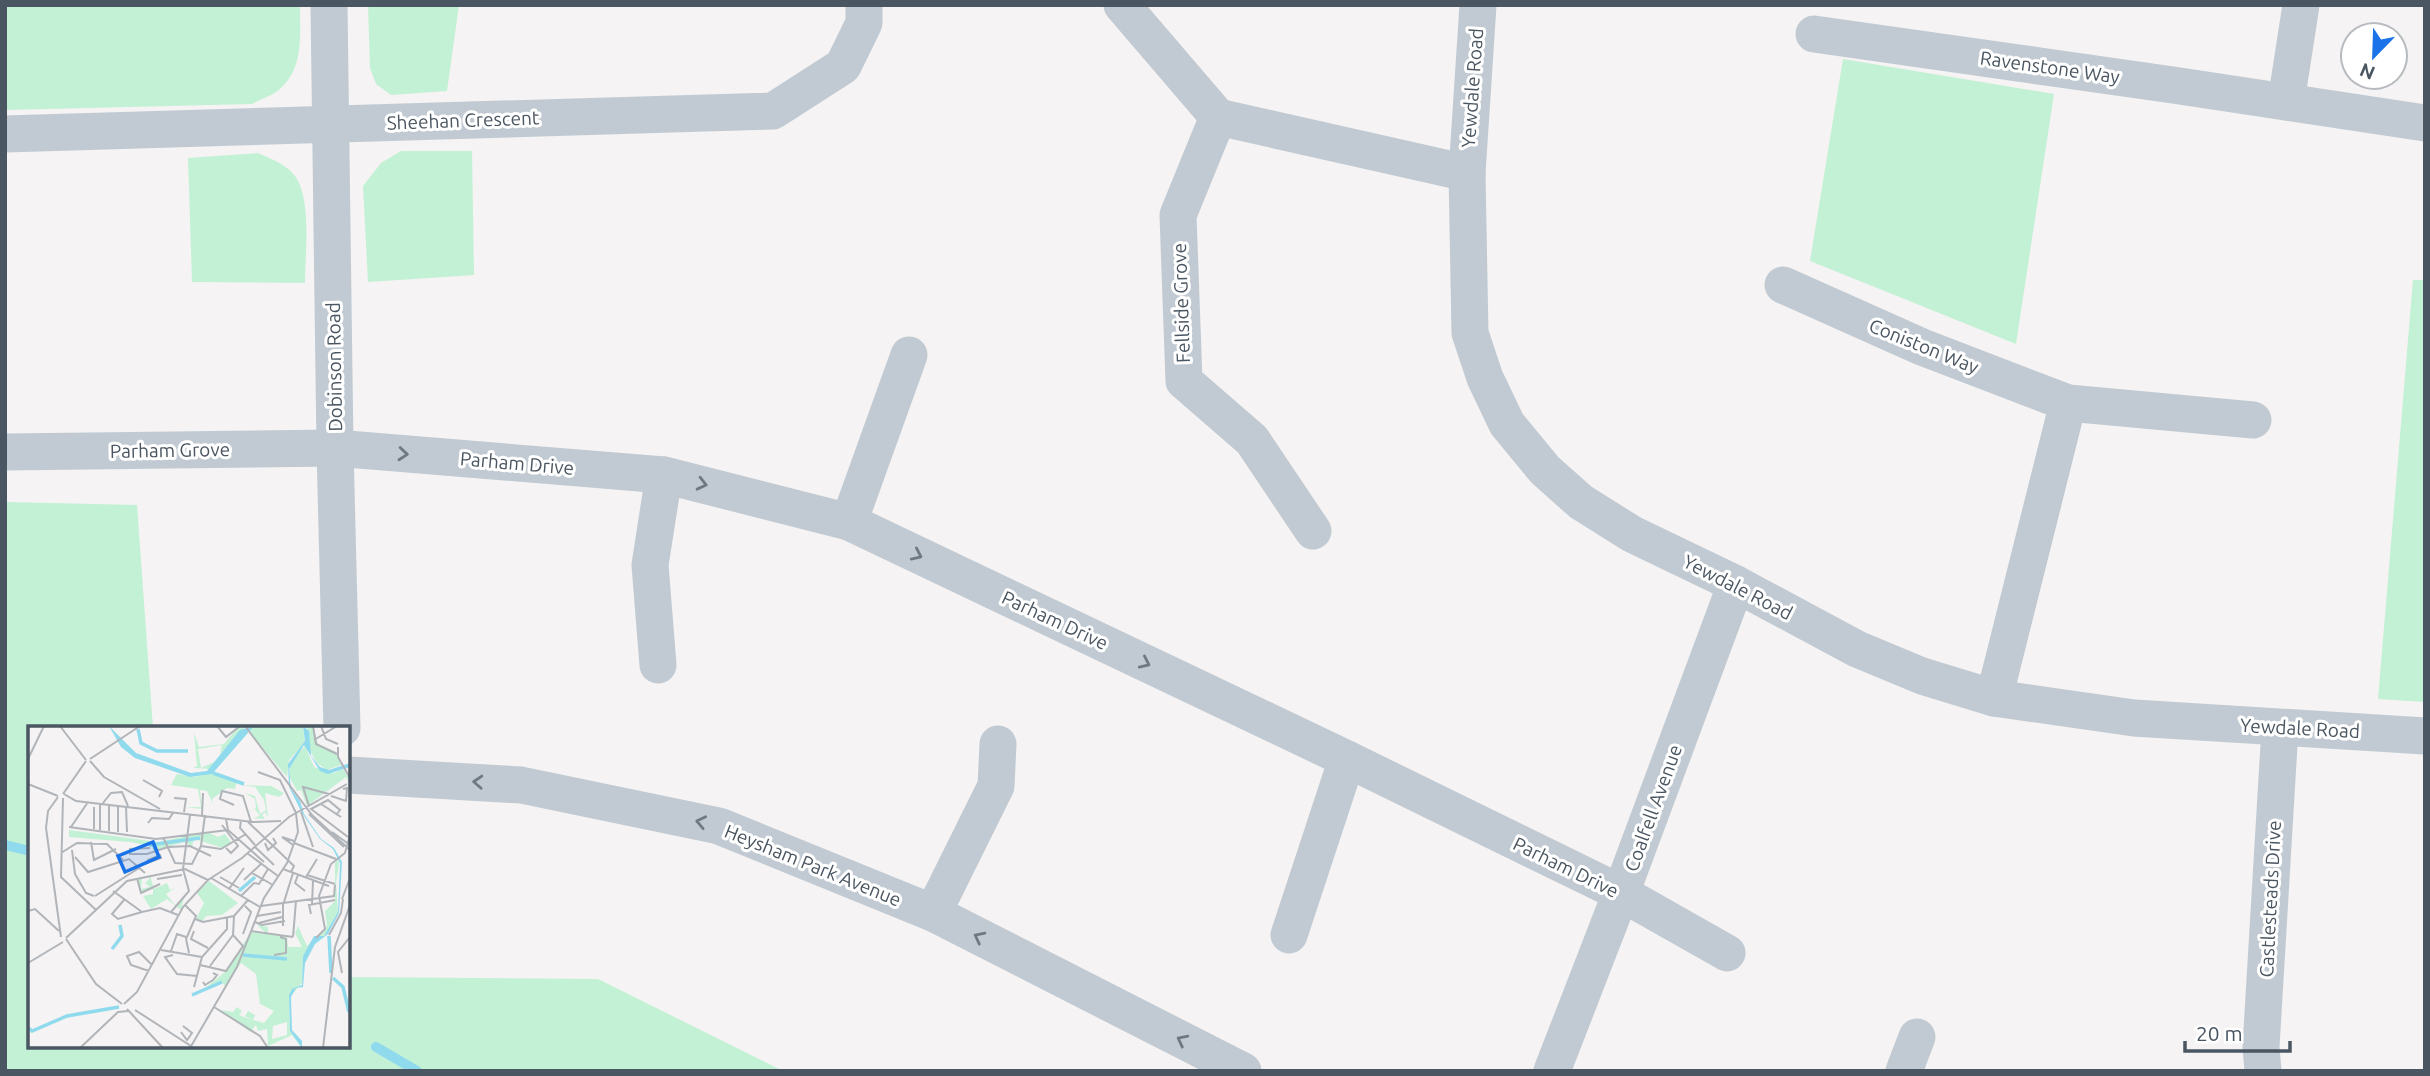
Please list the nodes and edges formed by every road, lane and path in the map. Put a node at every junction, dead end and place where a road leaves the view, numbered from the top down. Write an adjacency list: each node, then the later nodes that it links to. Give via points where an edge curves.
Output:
1 (330, 5): 10 (street, Dobinson Road)
2 (864, 5): 10 (street, Sheehan Crescent, via 864,23 842,66 773,111)
3 (1122, 5): 8 (street)
4 (1478, 5): 12 (street, Yewdale Road)
5 (2301, 5): 7 (street)
6 (1814, 34): 7 (street, Ravenstone Way)
7 (2286, 102): 9 (street, Ravenstone Way)
8 (1218, 117): 12 (street); 21 (street, Fellside Grove, via 1178,215 1184,381 1252,440)
9 (2425, 123)
10 (331, 124): 11 (street, Sheehan Crescent); 17 (street, Dobinson Road)
11 (5, 134)
12 (1467, 173): 22 (street, Yewdale Road, via 1470,333 1507,424 1545,470 1581,502 1632,534)
13 (1783, 285): 15 (street, Coniston Way, via 1922,346)
14 (909, 355): 20 (street)
15 (2068, 402): 16 (street, Coniston Way); 24 (street)
16 (2253, 420)
17 (335, 448): 18 (street, Parham Grove); 19 (street, Parham Drive, one-way to 19); 25 (street, Dobinson Road)
18 (5, 452)
19 (664, 475): 20 (street, Parham Drive, one-way to 20); 23 (street, via 650,565)
20 (849, 522): 29 (street, Parham Drive, one-way to 29)
21 (1313, 531)
22 (1736, 584): 24 (street, Yewdale Road, via 1857,649 1922,676); 31 (street, Coalfell Avenue)
23 (658, 665)
24 (1994, 698): 26 (street, Yewdale Road, via 2134,718)
25 (342, 726)
26 (2280, 728): 27 (street, Yewdale Road); 39 (street, Castlesteads Drive)
27 (2425, 736)
28 (998, 744): 32 (street, via 996,786)
29 (1347, 759): 31 (street, Parham Drive); 33 (street)
30 (350, 775): 32 (street, Heysham Park Avenue, one-way to 30, via 719,826 520,785)
31 (1621, 893): 34 (street, Parham Drive); 37 (street, Coalfell Avenue)
32 (933, 913): 36 (street, Heysham Park Avenue, one-way to 32)
33 (1289, 935)
34 (1727, 953)
35 (1917, 1037): 38 (street)
36 (1243, 1071)
37 (1552, 1071)
38 (1904, 1071)
39 (2263, 1071)

